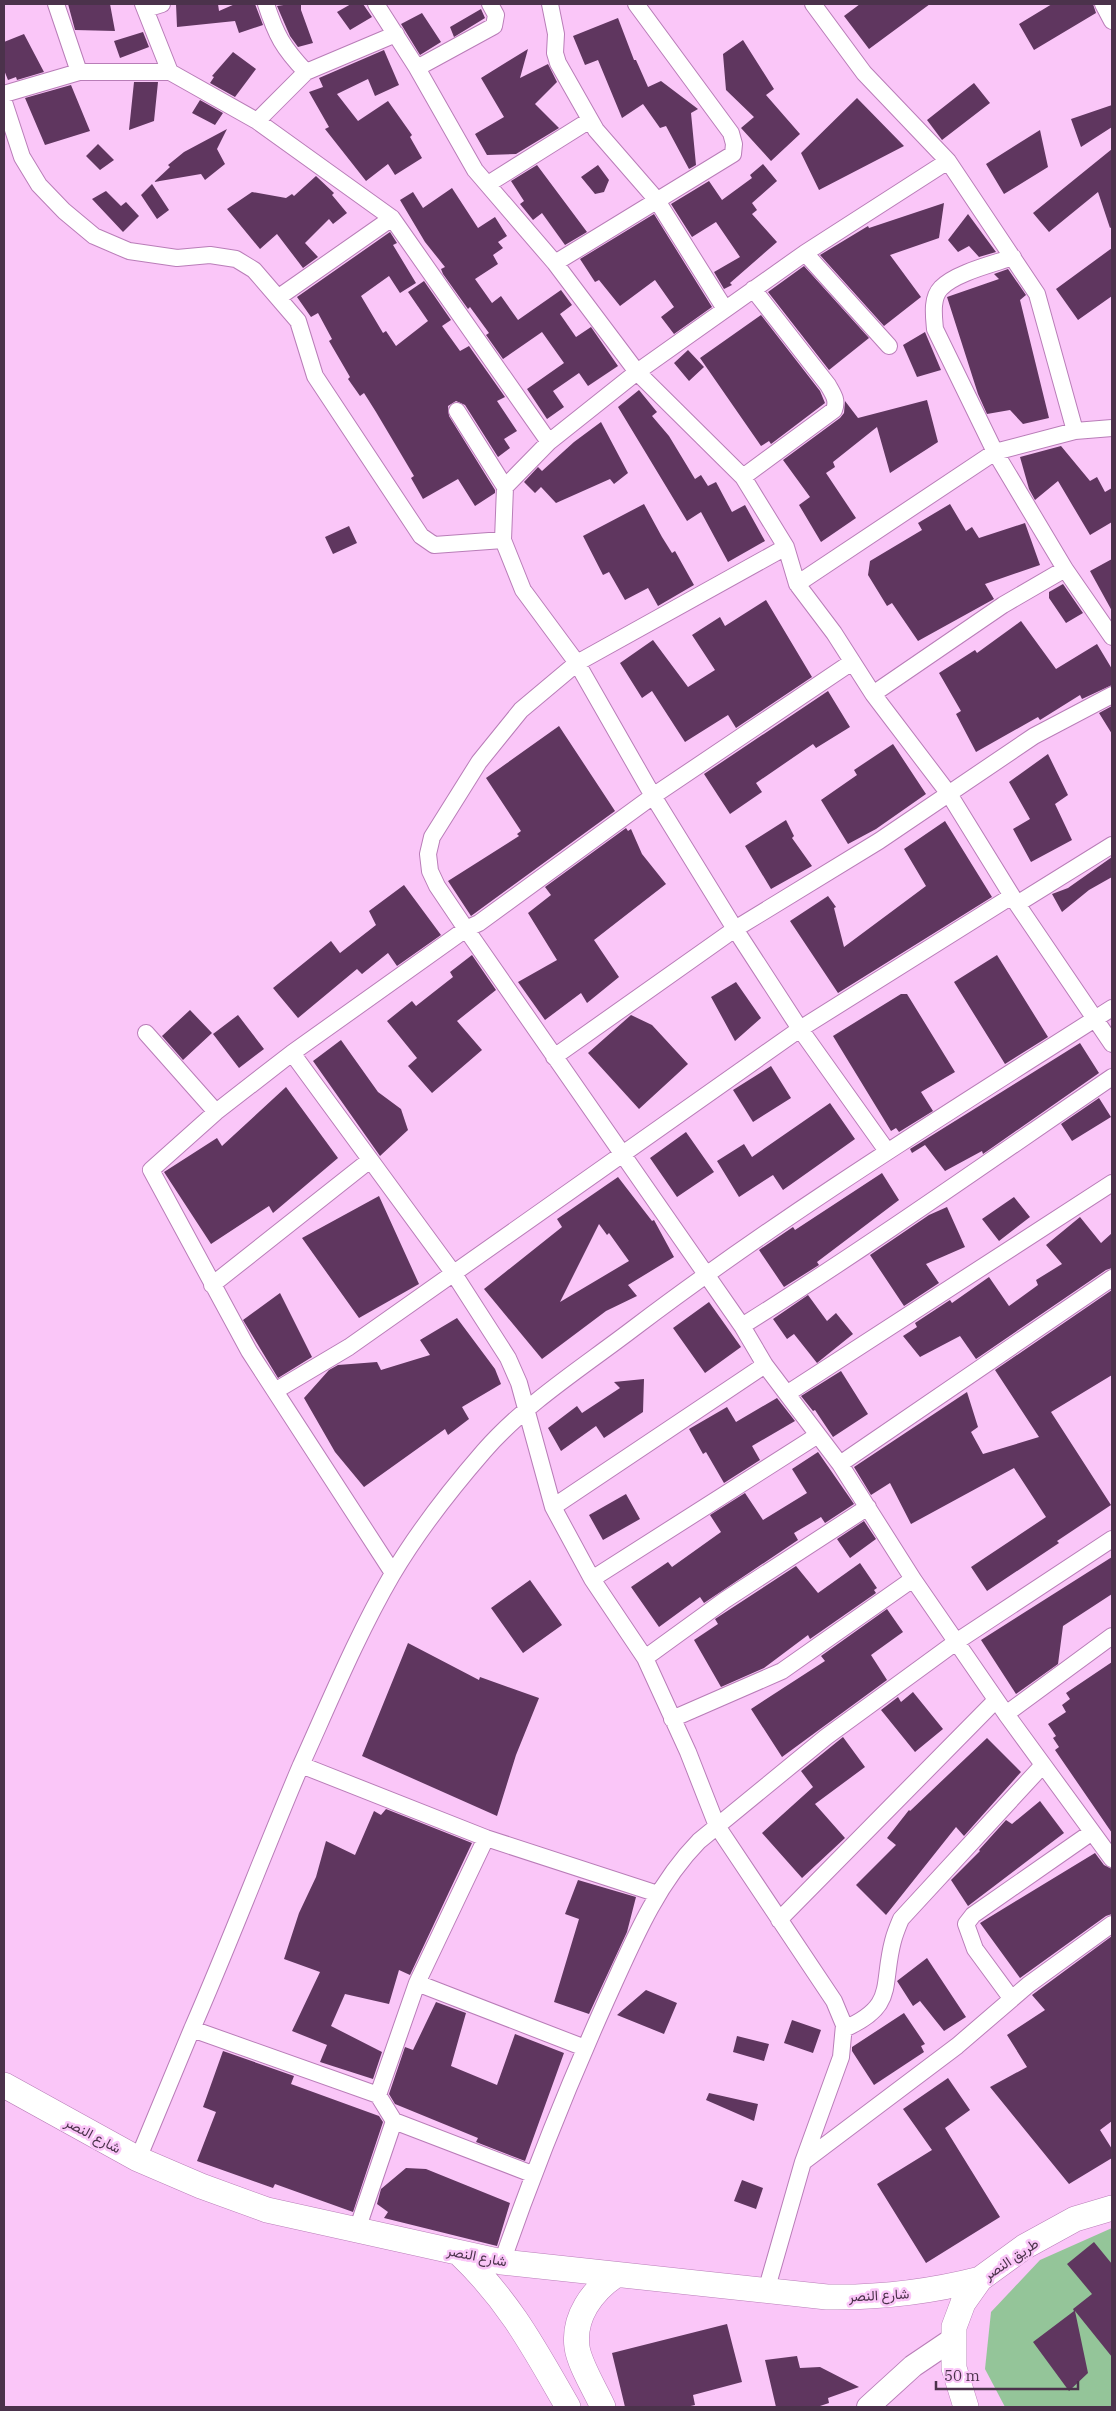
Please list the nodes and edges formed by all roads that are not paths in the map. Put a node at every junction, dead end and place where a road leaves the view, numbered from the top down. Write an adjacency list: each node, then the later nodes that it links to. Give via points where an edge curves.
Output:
1 (56, 4): 14 (street)
2 (162, 4): 10 (street)
3 (266, 4): 16 (street, via 286,51)
4 (376, 4): 12 (street)
5 (490, 4): 13 (street, via 496,16 494,26)
6 (550, 4): 19 (street, via 558,63)
7 (636, 4): 23 (street, via 732,133 734,144 733,154)
8 (812, 4): 21 (street, via 864,74)
9 (1103, 4): 11 (street)
10 (145, 6): 15 (street)
11 (1112, 20)
12 (396, 34): 13 (street); 16 (street)
13 (417, 68): 22 (street, via 475,170)
14 (79, 72): 15 (street); 17 (street)
15 (170, 72): 20 (street)
16 (306, 72): 20 (street)
17 (4, 94)
18 (4, 102): 29 (street, via 22,157 40,185 94,236 129,251 177,258 210,256 236,259 254,270)
19 (590, 120): 22 (street); 23 (street)
20 (257, 121): 24 (street)
21 (948, 161): 25 (street); 26 (street)
22 (488, 184): 27 (street)
23 (656, 199): 27 (street); 30 (street)
24 (392, 218): 29 (street); 36 (street)
25 (805, 253): 28 (street); 31 (street)
26 (1013, 257): 35 (street, via 1037,294); 37 (street, via 954,279 940,289 934,307 935,329)
27 (555, 263): 32 (street)
28 (753, 289): 30 (street); 38 (street, via 828,385 836,405 834,410)
29 (279, 297): 40 (street, via 298,321 315,376 421,536 434,545 448,546)
30 (725, 309): 32 (street)
31 (889, 346)
32 (637, 372): 36 (street); 38 (street)
33 (457, 411): 39 (street)
34 (1112, 428): 35 (street)
35 (1075, 431): 37 (street)
36 (549, 442): 39 (street)
37 (995, 452): 42 (street); 43 (street)
38 (743, 477): 41 (street)
39 (505, 488): 40 (street)
40 (503, 540): 46 (street, via 523,590)
41 (786, 547): 43 (street); 46 (street)
42 (1065, 569): 44 (street); 47 (street, via 1003,605)
43 (796, 584): 45 (street)
44 (1112, 637)
45 (852, 662): 47 (street); 50 (street)
46 (577, 663): 50 (street); 53 (street, via 522,710 479,762 432,837 428,854 430,871)
47 (873, 694): 49 (street)
48 (1112, 695): 49 (street, via 1034,736)
49 (948, 794): 52 (street); 54 (street, via 879,841)
50 (653, 796): 53 (street, via 479,923); 54 (street)
51 (1112, 845): 52 (street)
52 (1015, 900): 56 (street, via 1086,1008); 57 (street)
53 (466, 929): 60 (street); 61 (street)
54 (735, 929): 57 (street); 61 (street)
55 (1112, 1008): 56 (street)
56 (1096, 1018): 59 (street); 64 (street)
57 (800, 1029): 64 (street); 65 (street)
58 (146, 1033): 63 (street)
59 (1112, 1044)
60 (292, 1053): 63 (street); 66 (street)
61 (554, 1057): 65 (street)
62 (1112, 1077): 72 (street, via 872,1239 832,1270)
63 (216, 1112): 71 (street, via 150,1170)
64 (887, 1151): 69 (street)
65 (621, 1154): 68 (street); 69 (street)
66 (370, 1160): 68 (street); 71 (street)
67 (1112, 1183): 75 (street)
68 (454, 1274): 74 (street, via 349,1347); 76 (street, via 508,1358)
69 (705, 1274): 72 (street); 76 (street)
70 (1112, 1278): 78 (street)
71 (212, 1285): 74 (street)
72 (742, 1326): 73 (street)
73 (765, 1365): 75 (street); 79 (street)
74 (275, 1391): 82 (street)
75 (788, 1393): 77 (street)
76 (526, 1410): 79 (street); 82 (street, via 485,1450 420,1533)
77 (818, 1435): 78 (street); 83 (street)
78 (840, 1464): 80 (street)
79 (553, 1507): 83 (street)
80 (868, 1507): 84 (street); 87 (street, via 725,1600)
81 (1112, 1539): 86 (street)
82 (394, 1573): 91 (street, via 364,1626)
83 (592, 1578): 87 (street)
84 (913, 1579): 86 (street); 90 (street, via 782,1671)
85 (1112, 1636): 89 (street)
86 (956, 1642): 88 (street); 93 (street, via 826,1736)
87 (645, 1658): 90 (street)
88 (996, 1700): 89 (street); 98 (street)
89 (1006, 1714): 92 (street)
90 (672, 1719): 93 (street)
91 (301, 1765): 95 (street); 102 (street)
92 (1043, 1765): 94 (street); 103 (street, via 901,1919 893,1941 883,1998 864,2021)
93 (717, 1826): 97 (street, via 680,1860); 98 (street)
94 (1092, 1832): 96 (street); 101 (street, via 972,1915 966,1924 975,1949)
95 (486, 1838): 97 (street); 100 (street)
96 (1112, 1859)
97 (658, 1894): 104 (street, via 644,1917)
98 (779, 1920): 103 (street, via 834,2001)
99 (1112, 1924): 101 (street)
100 (416, 1983): 104 (street); 106 (street)
101 (1012, 1998): 109 (street, via 958,2046)
102 (192, 2029): 106 (street); 108 (street)
103 (844, 2029): 109 (street, via 841,2057)
104 (585, 2048): 110 (street)
105 (4, 2085): 108 (main road, شارع النصر)
106 (378, 2095): 107 (street)
107 (394, 2120): 110 (street); 112 (street)
108 (138, 2159): 112 (main road, شارع النصر, via 267,2210)
109 (803, 2162): 117 (street)
110 (532, 2174): 114 (street)
111 (1112, 2208): 116 (main road, طريق النصر, via 1075,2219 1024,2247)
112 (358, 2230): 113 (main road, شارع النصر)
113 (460, 2254): 114 (main road, شارع النصر); 119 (main road, via 516,2317)
114 (502, 2262): 115 (main road, شارع النصر)
115 (616, 2275): 117 (main road, شارع النصر); 120 (main road, via 588,2301 576,2336 577,2348)
116 (980, 2279): 117 (main road, شارع النصر, via 927,2292 889,2296 827,2297); 118 (main road, طريق النصر, via 963,2303)
117 (766, 2291)
118 (952, 2339): 121 (main road, via 913,2366); 122 (main road, طريق النصر, via 954,2368)
119 (568, 2407)
120 (604, 2407)
121 (868, 2407)
122 (966, 2407)

